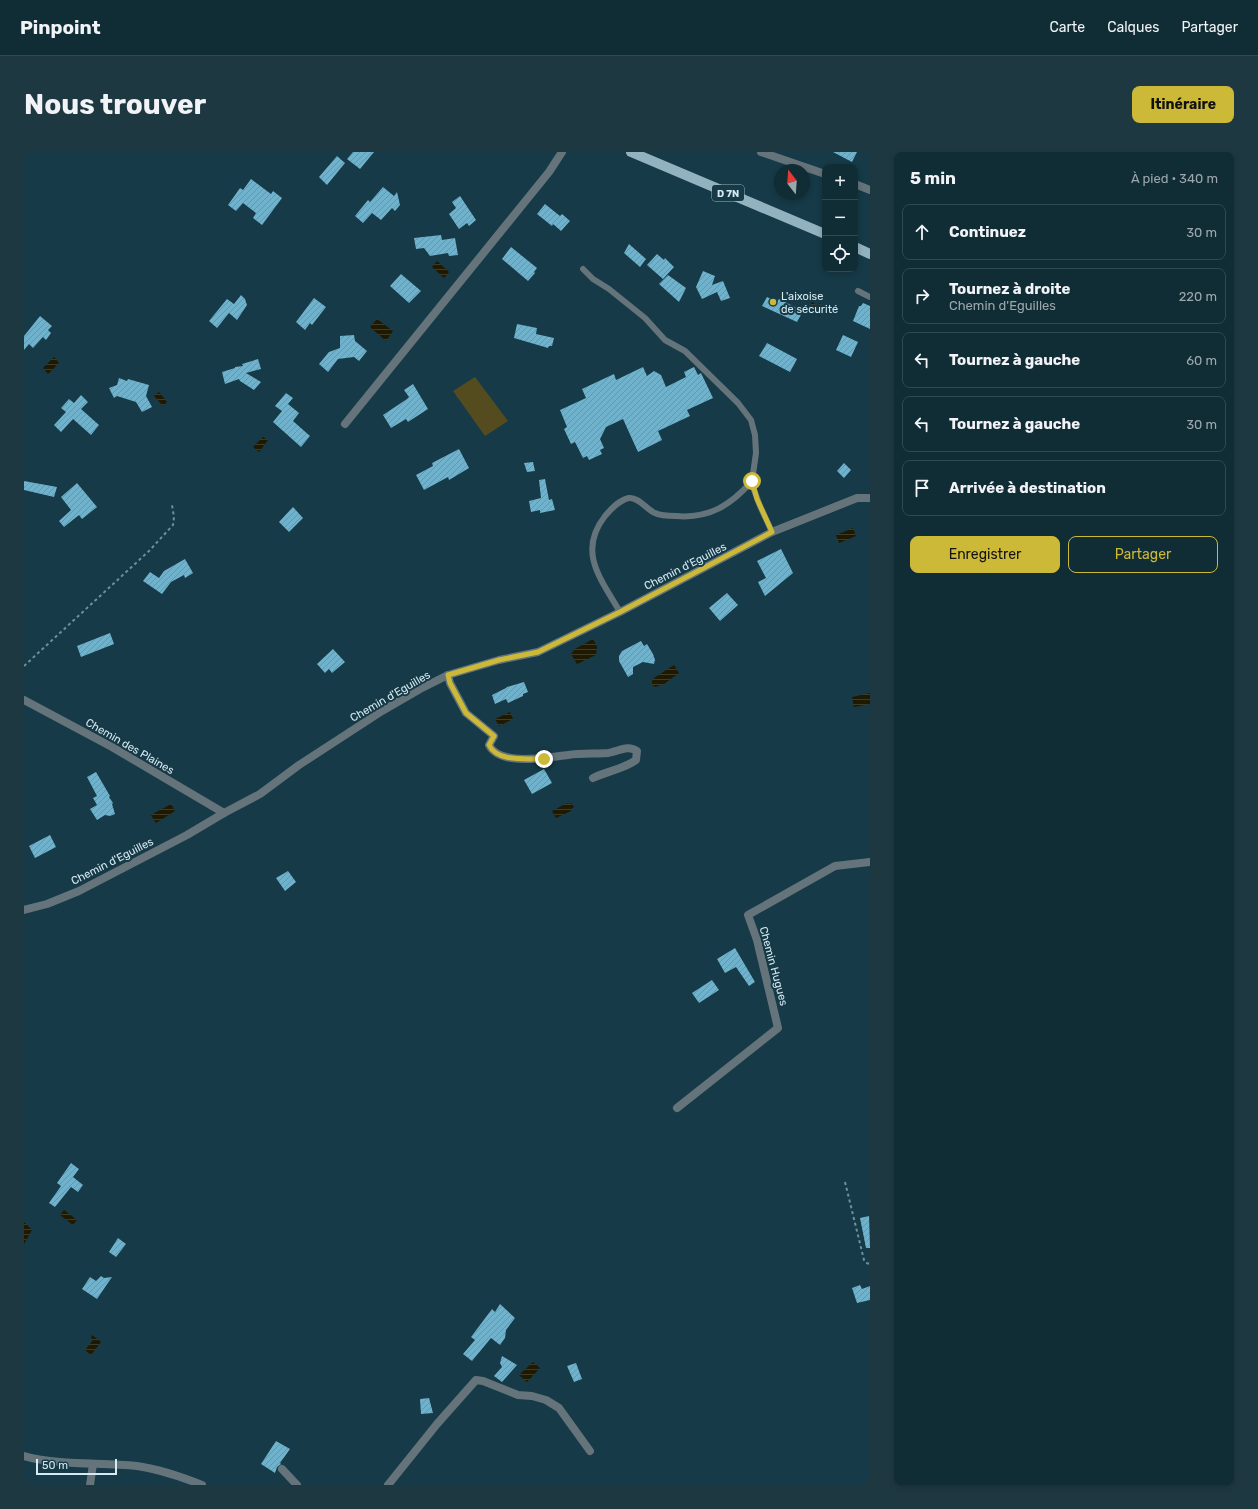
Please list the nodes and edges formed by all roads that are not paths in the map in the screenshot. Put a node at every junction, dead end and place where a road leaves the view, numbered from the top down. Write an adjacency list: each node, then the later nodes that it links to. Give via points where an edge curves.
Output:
1 (562, 152): 13 (street, via 549,172)
2 (631, 152): 7 (main road, D 7N)
3 (761, 152): 4 (street)
4 (822, 173)
5 (858, 185): 6 (street)
6 (870, 190)
7 (822, 233)
8 (858, 248): 9 (main road)
9 (870, 254)
10 (583, 268): 14 (lane, via 593,279 644,318 666,340 685,351 738,403 751,420 755,435 756,453)
11 (858, 291): 12 (lane)
12 (870, 297)
13 (345, 424)
14 (752, 481): 16 (lane); 17 (lane, via 725,505 708,514 681,517 655,513 630,498 616,504 596,529 592,553 596,568)
15 (870, 498): 16 (street, Chemin d'Eguilles, via 857,498)
16 (772, 532): 17 (street, Chemin d'Eguilles)
17 (620, 612): 18 (street, Chemin d'Eguilles, via 538,652)
18 (448, 675): 20 (street, via 466,713 494,736 489,745 496,754 544,759 569,754 616,752 626,747 637,750 636,760); 21 (street, Chemin d'Eguilles, via 382,711 299,765 260,794)
19 (24, 700): 21 (street, Chemin des Plaines, via 112,747)
20 (593, 778)
21 (224, 813): 23 (street, Chemin d'Eguilles, via 79,891)
22 (870, 862): 24 (street, Chemin Hugues, via 835,866 748,915 757,940 778,1028)
23 (24, 910)
24 (677, 1108)
25 (590, 1451): 32 (street, via 559,1408 546,1400 518,1395 476,1380)
26 (24, 1456): 27 (street, via 42,1461)
27 (93, 1464): 29 (street); 30 (street, via 138,1466)
28 (282, 1469): 31 (street)
29 (90, 1485)
30 (202, 1485)
31 (297, 1485)
32 (388, 1485)

